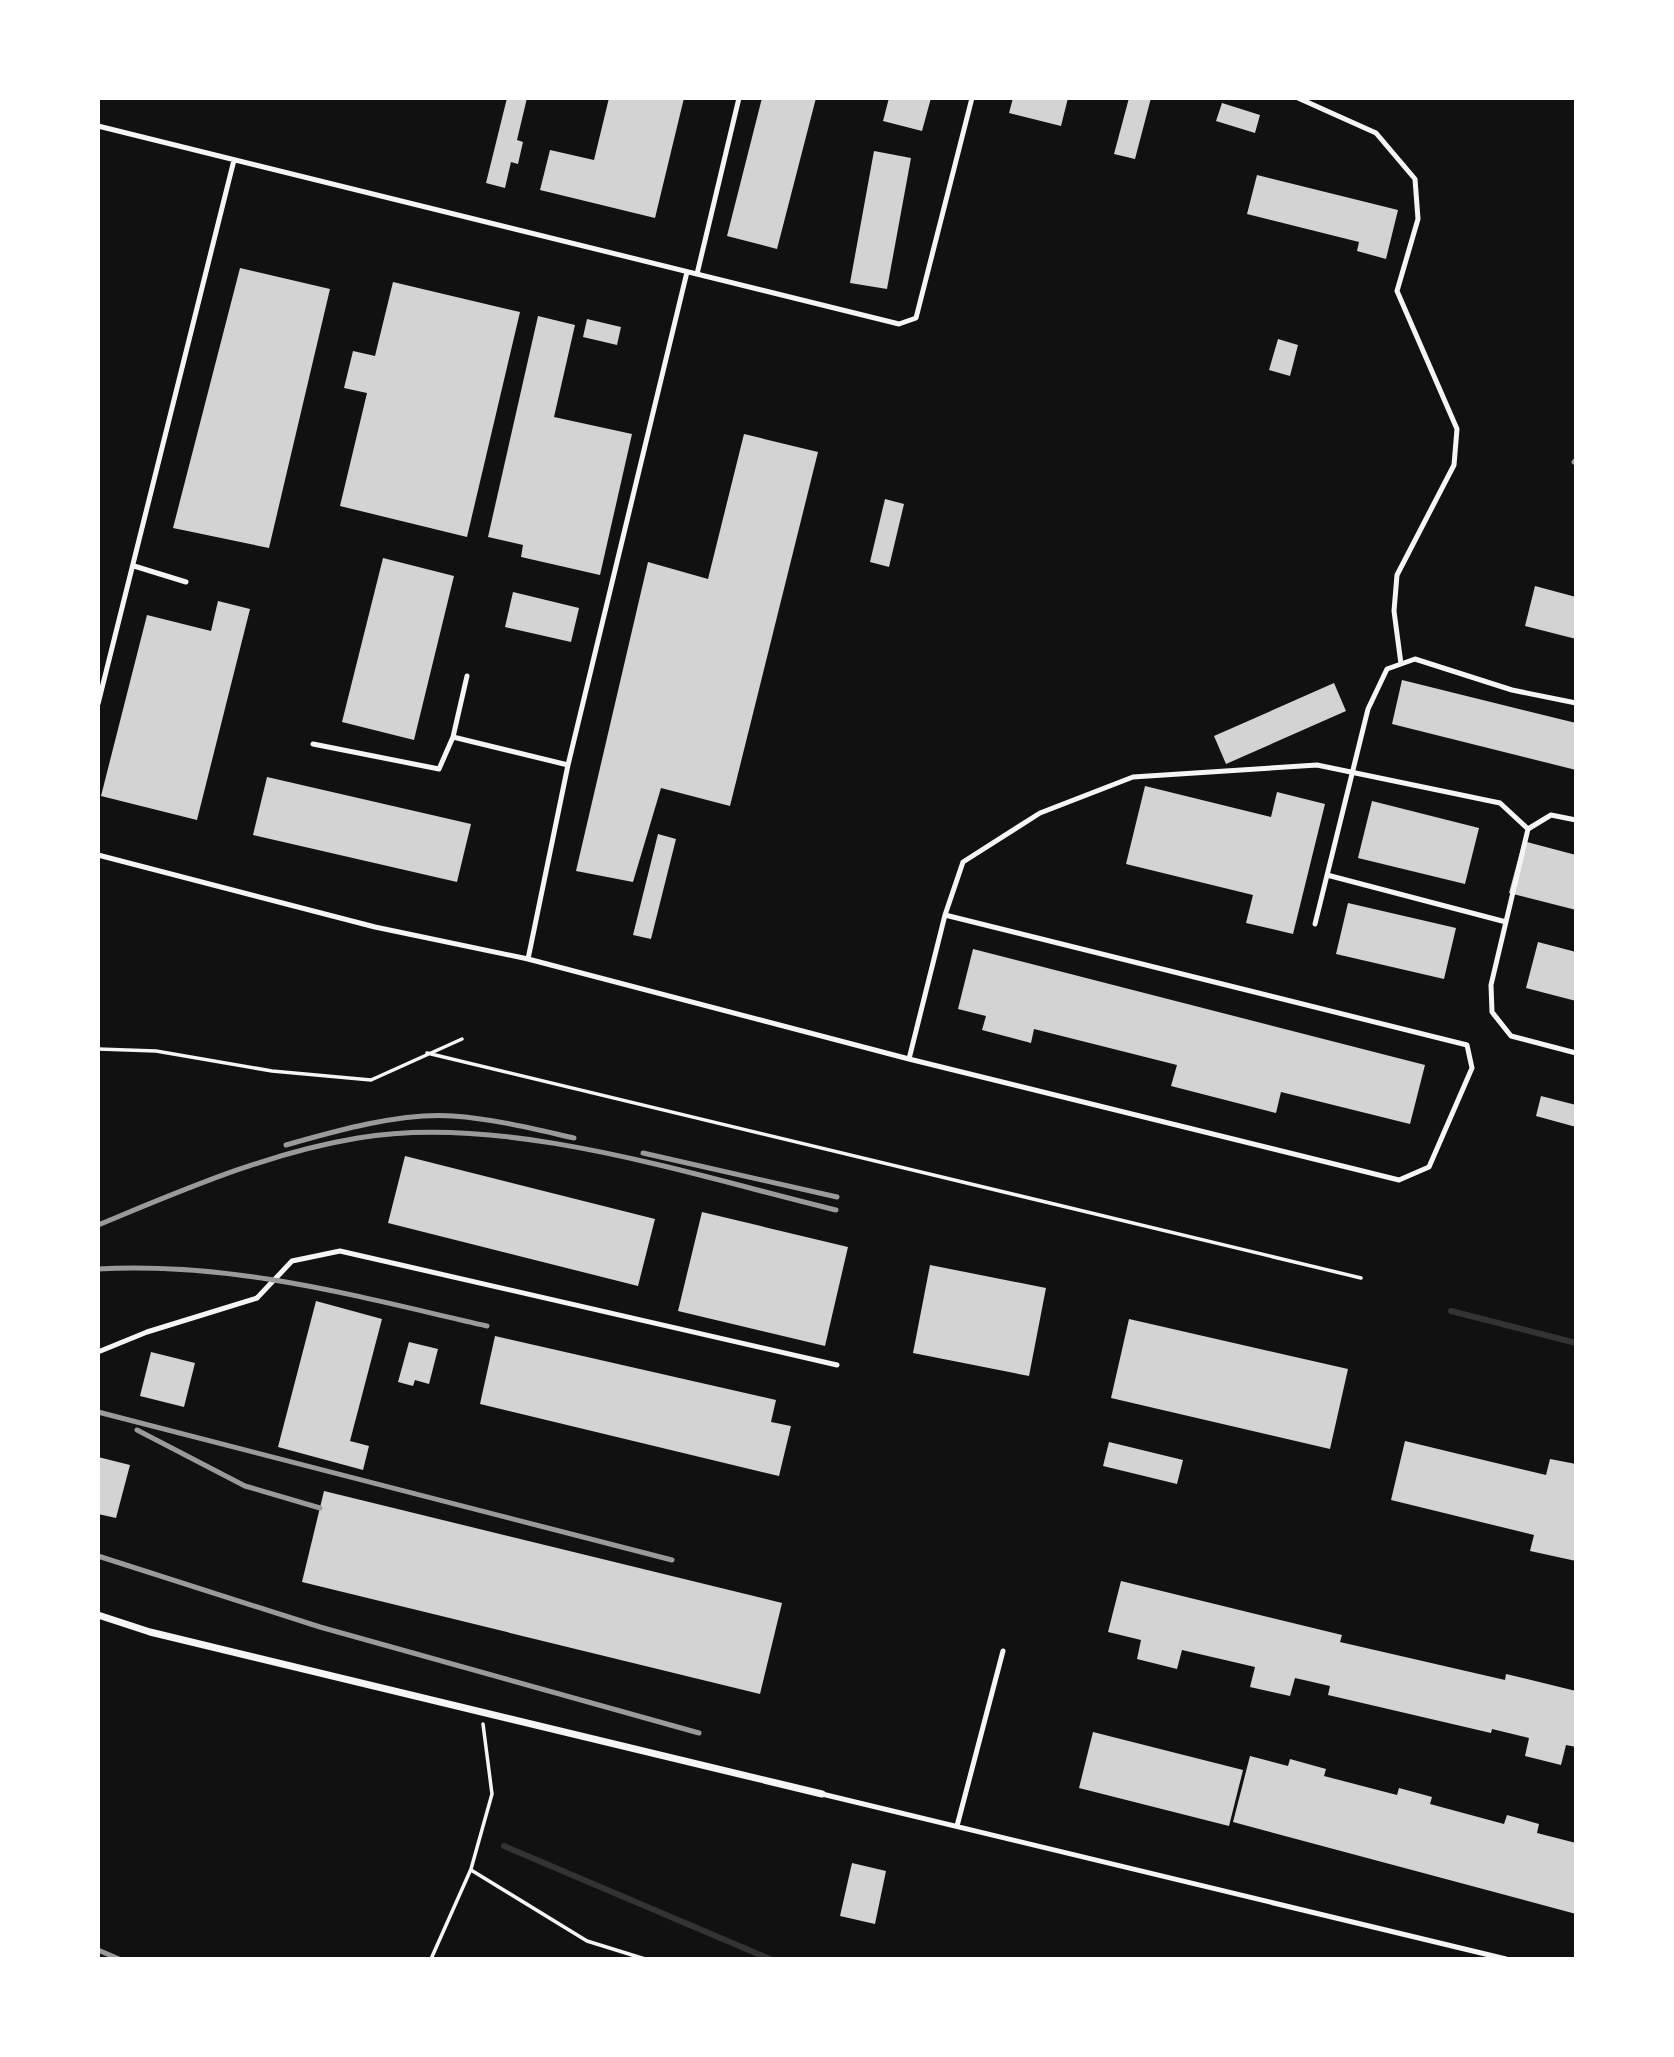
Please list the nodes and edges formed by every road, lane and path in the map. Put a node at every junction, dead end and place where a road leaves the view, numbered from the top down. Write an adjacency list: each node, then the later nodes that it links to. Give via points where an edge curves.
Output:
1 (739, 98): 7 (lane)
2 (972, 98): 7 (lane, via 915,318 899,324)
3 (1298, 98): 10 (lane, via 1376,133 1415,178 1418,219 1397,290 1457,429 1454,465 1397,575 1394,611)
4 (98, 126): 5 (lane)
5 (234, 160): 6 (lane); 8 (lane)
6 (687, 272): 7 (lane); 16 (lane)
7 (697, 274)
8 (134, 566): 9 (lane); 13 (lane)
9 (186, 582)
10 (1401, 664): 12 (lane, via 1415,659 1512,690); 17 (lane, via 1387,669 1367,709)
11 (467, 676): 14 (lane)
12 (1576, 703)
13 (98, 704)
14 (453, 737): 15 (lane, via 439,769); 16 (lane)
15 (313, 744)
16 (568, 765): 25 (lane)
17 (1352, 772): 19 (lane, via 1500,803); 21 (lane); 22 (lane, via 1317,765 1133,777 1040,813 963,862)
18 (1576, 820): 19 (lane, via 1551,815)
19 (1528, 829): 23 (lane)
20 (98, 855): 25 (lane, via 375,927)
21 (1326, 874): 23 (lane); 24 (lane)
22 (945, 915): 30 (lane); 30 (lane, via 1467,1045 1472,1068 1429,1167 1399,1180)
23 (1506, 922): 29 (lane, via 1491,985 1492,1012 1511,1036)
24 (1315, 924)
25 (528, 959): 30 (lane)
26 (462, 1039): 28 (path)
27 (98, 1049): 28 (path, via 156,1051 272,1071 371,1080)
28 (427, 1053): 31 (path)
29 (1576, 1053)
30 (909, 1059)
31 (1361, 1278)
32 (98, 1352): 33 (lane, via 257,1298 292,1261 341,1251)
33 (837, 1365)
34 (98, 1615): 36 (street, via 150,1632)
35 (1003, 1651): 38 (lane)
36 (482, 1713): 37 (street); 39 (path, via 492,1794)
37 (822, 1794): 38 (lane)
38 (957, 1826): 42 (lane)
39 (471, 1870): 40 (path); 41 (path, via 587,1941)
40 (431, 1959)
41 (645, 1959)
42 (1506, 1959)

